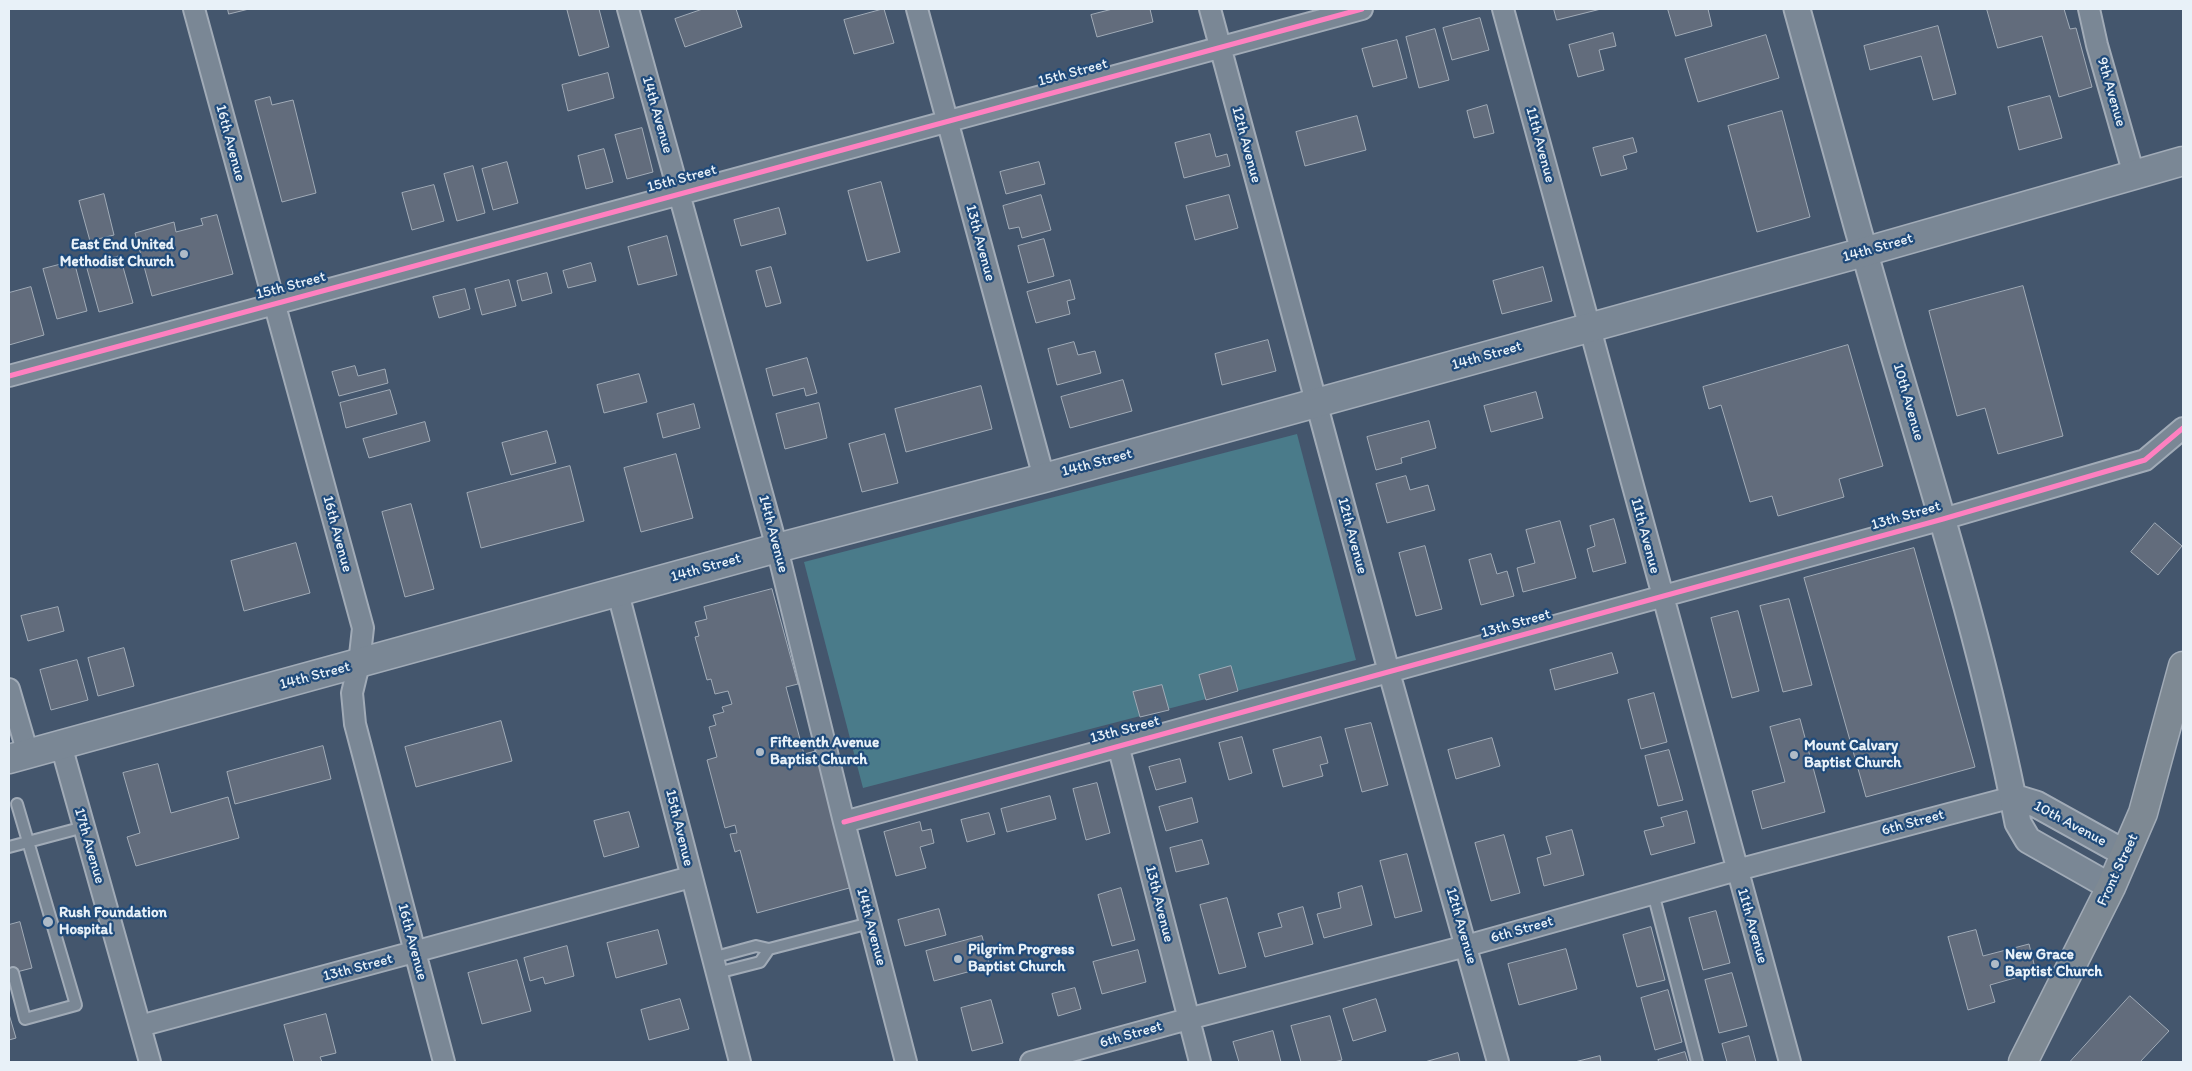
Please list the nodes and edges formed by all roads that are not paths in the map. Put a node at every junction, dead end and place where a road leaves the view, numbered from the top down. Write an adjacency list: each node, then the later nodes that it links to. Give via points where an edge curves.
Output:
1 (194, 9): 15 (street, 16th Avenue)
2 (628, 9): 13 (street, 14th Avenue)
3 (917, 9): 10 (street, 13th Avenue)
4 (1210, 9): 9 (street, 12th Avenue)
5 (1362, 9): 9 (street, 15th Street)
6 (1503, 9): 16 (street, 11th Avenue)
7 (1797, 9): 14 (street, 10th Avenue)
8 (2089, 9): 12 (street, 9th Avenue)
9 (1220, 47): 10 (street, 15th Street); 18 (street, 12th Avenue)
10 (947, 120): 13 (street, 15th Street); 20 (street, 13th Avenue)
11 (2183, 161): 12 (main road, 14th Street)
12 (2134, 175): 14 (main road, 14th Street)
13 (679, 193): 15 (street, 15th Street); 22 (street, 14th Avenue)
14 (1864, 252): 16 (main road, 14th Street); 21 (street, 10th Avenue)
15 (274, 304): 17 (street, 15th Street); 25 (street, 16th Avenue, via 363,628)
16 (1589, 327): 18 (main road, 14th Street); 24 (street, 11th Avenue)
17 (9, 376)
18 (1316, 403): 20 (main road, 14th Street); 27 (street, 12th Avenue)
19 (2183, 428): 21 (street, 13th Street, via 2144,460)
20 (1044, 478): 22 (main road, 14th Street)
21 (1943, 519): 24 (street, 13th Street); 32 (street, 10th Avenue)
22 (777, 548): 23 (main road, 14th Street); 34 (street, 14th Avenue)
23 (618, 593): 25 (main road, 14th Street); 40 (street, 15th Avenue)
24 (1662, 597): 27 (street, 13th Street); 39 (street, 11th Avenue)
25 (359, 664): 29 (main road, 14th Street); 46 (street, 16th Avenue, via 352,693 355,724)
26 (2183, 666): 38 (main road, Front Street, via 2143,814)
27 (1389, 672): 30 (street, 13th Street); 44 (street, 12th Avenue)
28 (9, 689): 31 (street)
29 (61, 745): 31 (main road, 14th Street); 35 (street, 17th Avenue)
30 (1118, 745): 34 (street, 13th Street); 49 (street, 13th Avenue)
31 (18, 756)
32 (2013, 797): 38 (street, 10th Avenue, via 2036,804); 39 (street, 6th Street); 41 (street, 10th Avenue, via 2018,823 2028,840)
33 (17, 804): 36 (lane)
34 (844, 822): 43 (street, 14th Avenue)
35 (84, 827): 36 (lane); 50 (street, 17th Avenue)
36 (29, 842): 37 (lane); 48 (lane, via 76,1005 25,1019)
37 (9, 847)
38 (2126, 854): 41 (main road, Front Street)
39 (1737, 870): 42 (street, 6th Street); 59 (street, 11th Avenue)
40 (691, 877): 46 (street, 13th Street); 47 (street, 15th Avenue)
41 (2111, 887): 60 (main road, Front Street)
42 (1653, 893): 44 (street, 6th Street); 58 (lane)
43 (870, 923): 45 (lane); 54 (street, 14th Avenue)
44 (1466, 946): 49 (street, 6th Street); 57 (street, 12th Avenue)
45 (770, 949): 47 (lane, via 756,946); 47 (lane, via 760,962)
46 (415, 953): 50 (street, 13th Street); 52 (street, 16th Avenue)
47 (714, 966): 53 (street, 15th Avenue)
48 (13, 973)
49 (1188, 1019): 55 (street, 6th Street); 56 (street, 13th Avenue)
50 (140, 1026): 51 (street, 17th Avenue)
51 (150, 1062)
52 (444, 1062)
53 (740, 1062)
54 (906, 1062)
55 (1031, 1062)
56 (1200, 1062)
57 (1498, 1062)
58 (1697, 1062)
59 (1790, 1062)
60 (2023, 1062)

